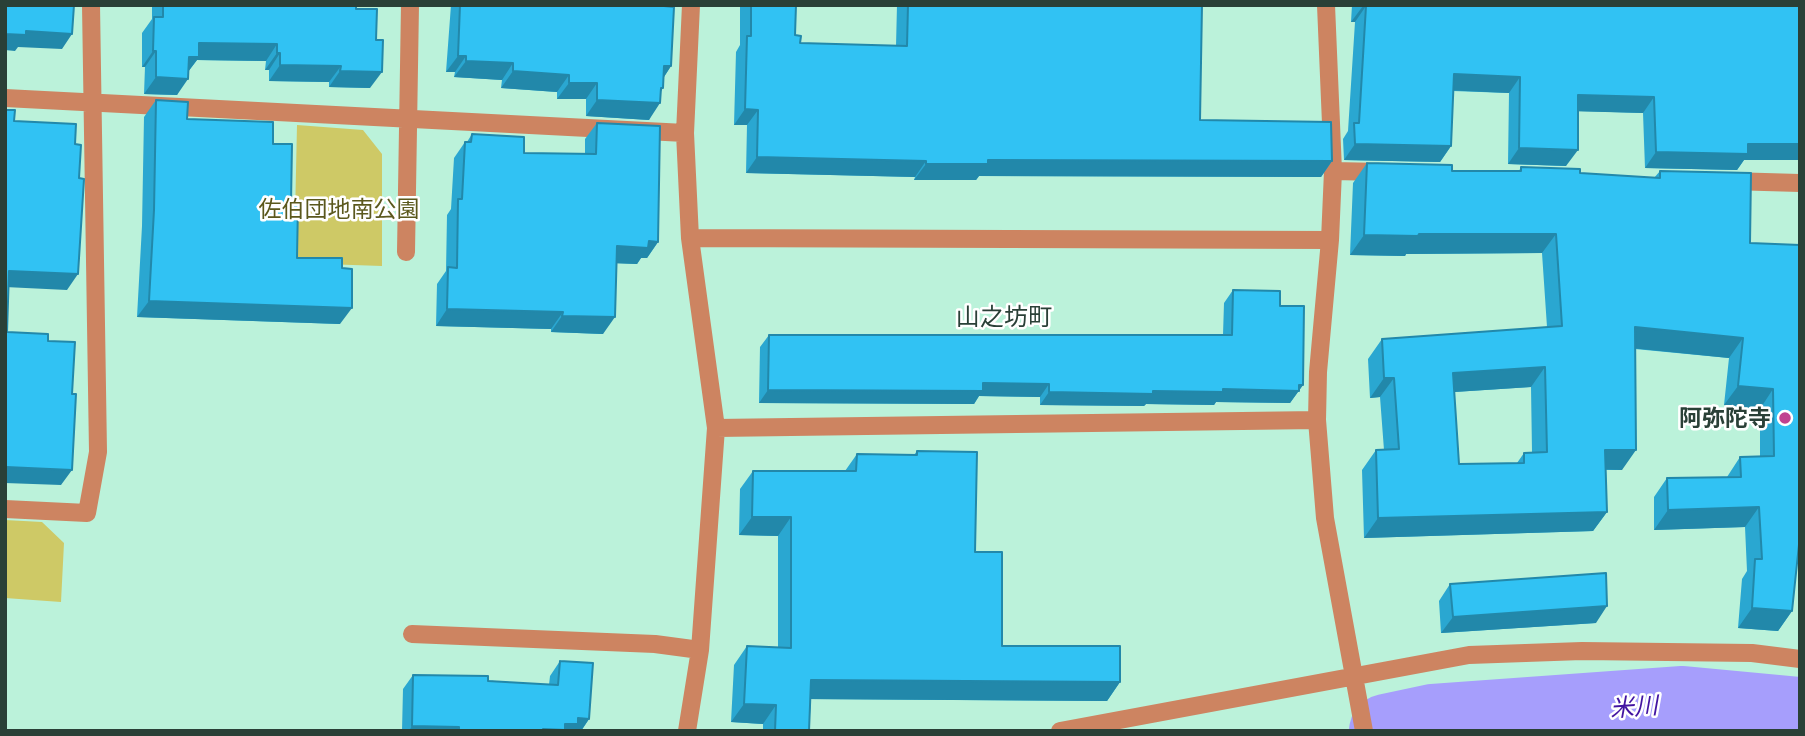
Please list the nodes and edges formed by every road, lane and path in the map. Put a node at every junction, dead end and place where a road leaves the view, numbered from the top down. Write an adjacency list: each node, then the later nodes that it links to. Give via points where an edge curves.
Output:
1 (91, 5): 6 (street)
2 (410, 5): 7 (street)
3 (691, 5): 8 (street)
4 (1326, 5): 9 (street)
5 (5, 98): 6 (street)
6 (91, 104): 7 (street); 18 (street, via 98,452 87,513)
7 (408, 120): 8 (street); 15 (street)
8 (685, 133): 13 (street)
9 (1333, 171): 10 (street); 14 (street)
10 (1402, 173)
11 (1717, 181): 12 (street)
12 (1800, 183)
13 (690, 237): 14 (street); 17 (street)
14 (1330, 240): 16 (street)
15 (406, 252)
16 (1317, 419): 17 (street); 22 (street, via 1325,518)
17 (716, 428): 20 (street)
18 (5, 509)
19 (412, 634): 20 (street)
20 (700, 649): 23 (street)
21 (1800, 659): 22 (street, via 1739,653 1582,651 1469,655)
22 (1356, 684): 24 (street); 25 (street)
23 (687, 731)
24 (1060, 731)
25 (1364, 731)

